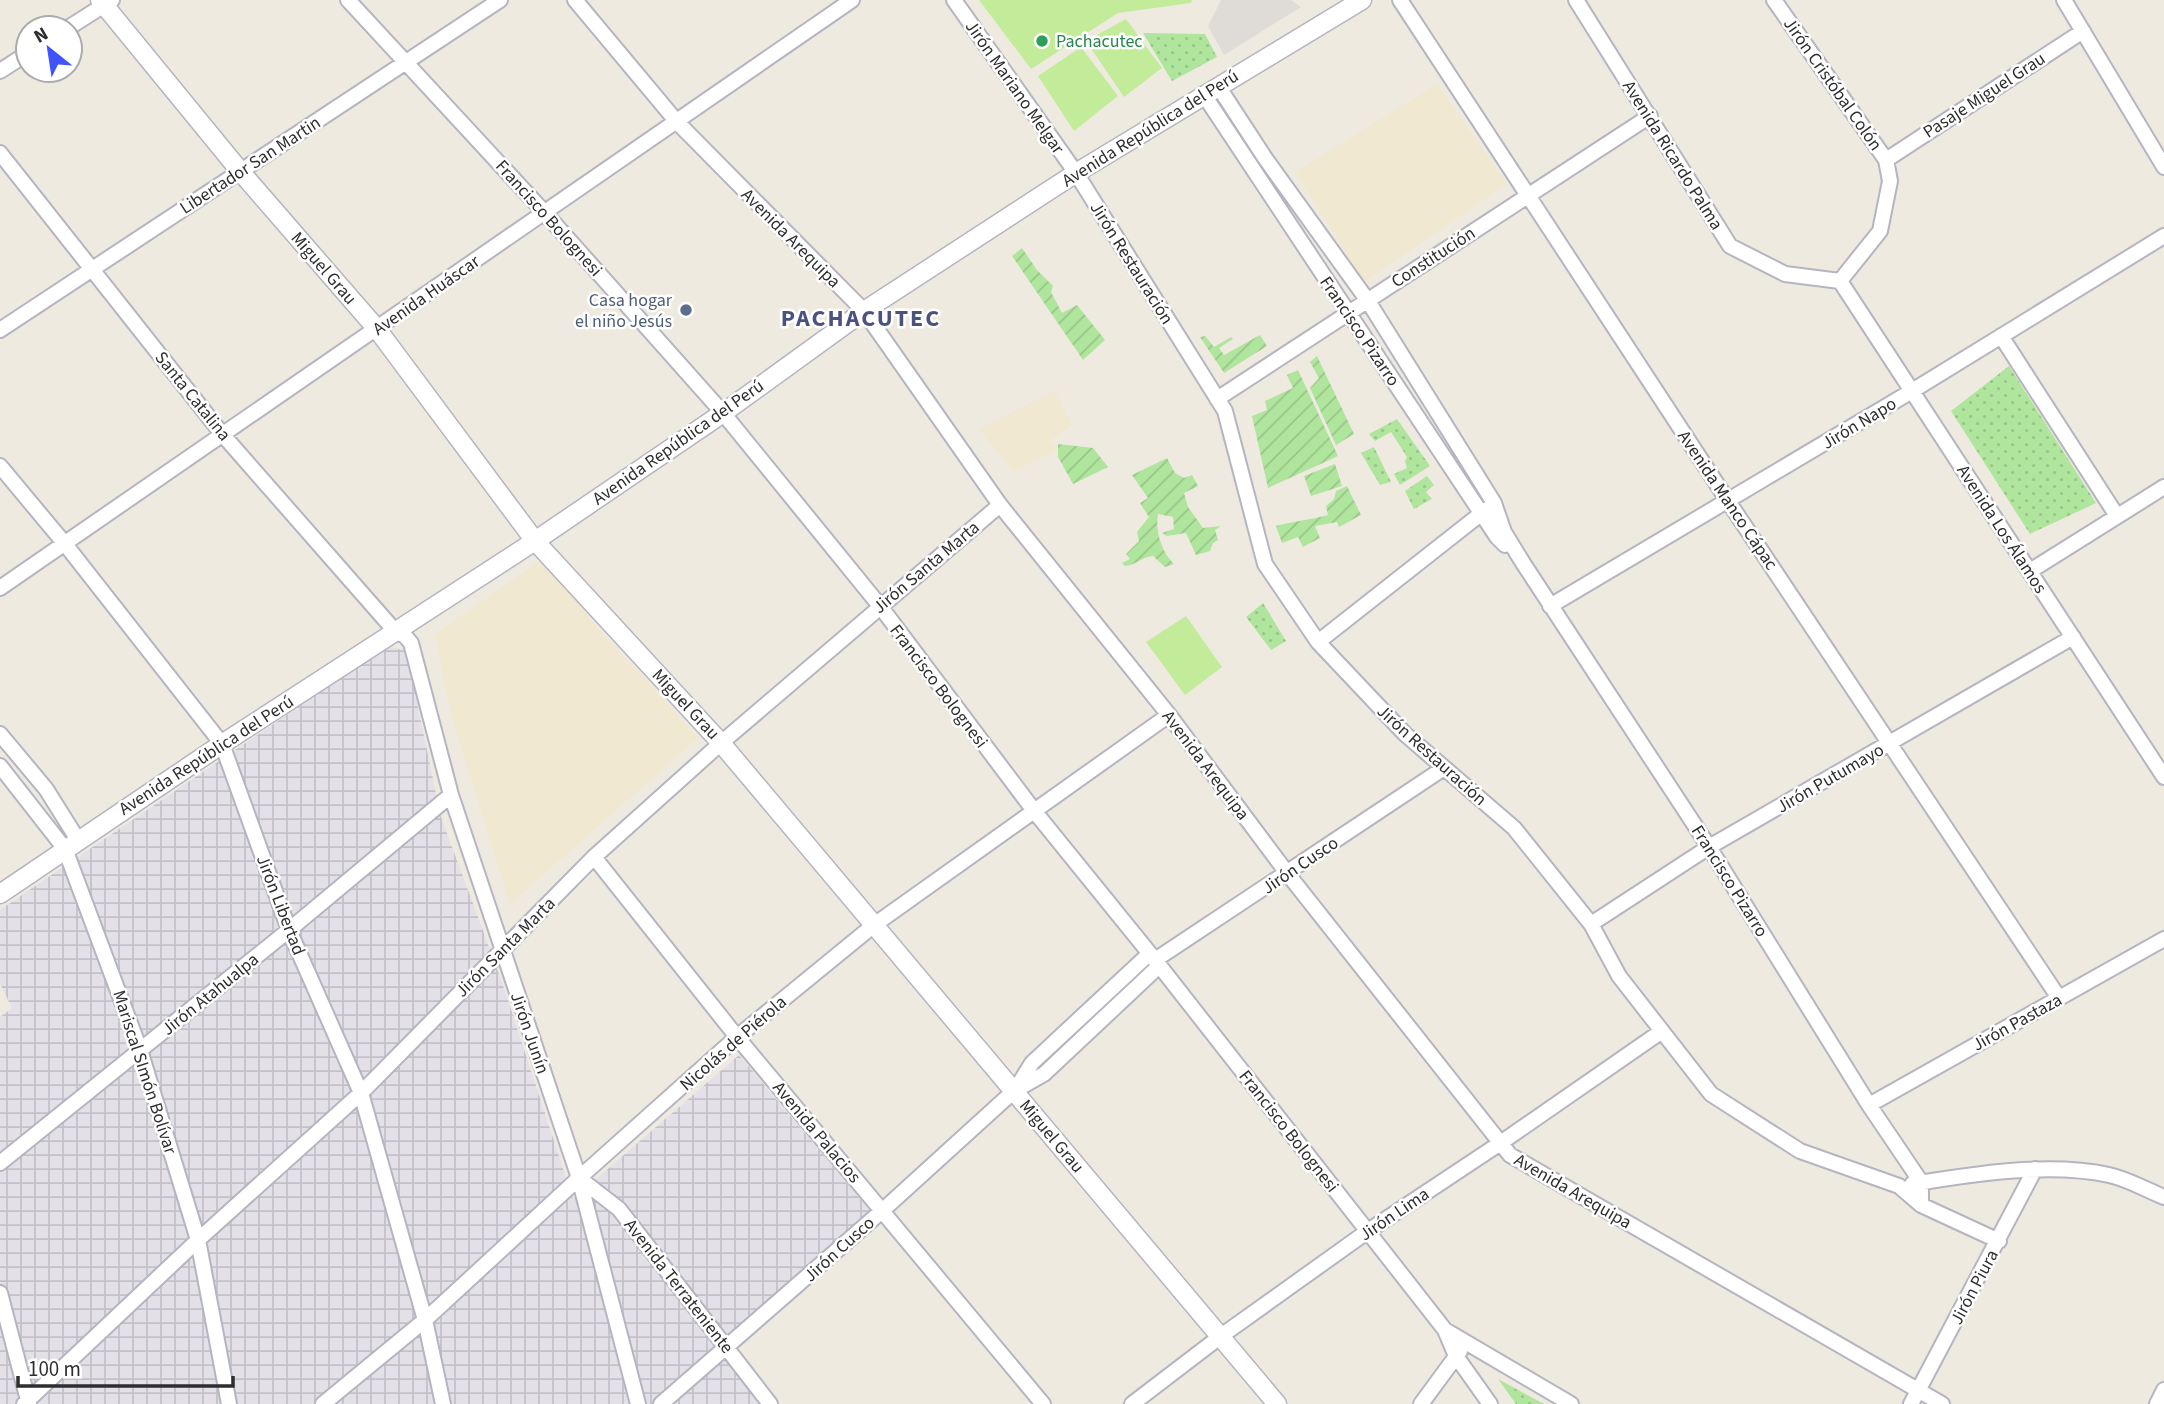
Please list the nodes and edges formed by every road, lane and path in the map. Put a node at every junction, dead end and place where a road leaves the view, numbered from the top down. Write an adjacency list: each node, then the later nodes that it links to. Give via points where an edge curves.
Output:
1 (348, 0): 14 (street, Francisco Bolognesi)
2 (500, 0): 14 (street, Libertador San Martin)
3 (575, 0): 17 (street, Avenida Arequipa)
4 (852, 0): 17 (street, Avenida Huáscar)
5 (954, 0): 22 (street, Jirón Mariano Melgar)
6 (1362, 0): 15 (street, Avenida República del Perú)
7 (1400, 0): 23 (street, Avenida Manco Cápac)
8 (1576, 0): 16 (street, Avenida Ricardo Palma)
9 (1774, 0): 19 (street, Jirón Cristóbal Colón)
10 (2064, 0): 13 (street)
11 (106, 2): 12 (street); 21 (street, Miguel Grau)
12 (84, 17)
13 (2083, 30): 19 (street, Pasaje Miguel Grau); 20 (street)
14 (407, 62): 21 (street, Libertador San Martin); 24 (street, Francisco Bolognesi)
15 (1211, 91): 22 (street, Avenida República del Perú); 28 (street, Francisco Pizarro); 30 (street, Francisco Pizarro)
16 (1650, 116): 23 (street, Constitución); 27 (street, Avenida Ricardo Palma, via 1730,246 1785,274)
17 (677, 122): 24 (street, Avenida Huáscar); 29 (street, Avenida Arequipa)
18 (0, 153): 26 (street, Santa Catalina)
19 (1886, 160): 27 (street, Jirón Cristóbal Colón, via 1890,181 1880,231)
20 (2164, 167)
21 (240, 171): 26 (street, Libertador San Martin); 31 (street, Miguel Grau)
22 (1076, 173): 29 (street, Avenida República del Perú); 35 (street, Jirón Restauración)
23 (1528, 195): 28 (street, Constitución); 40 (street, Avenida Manco Cápac)
24 (545, 213): 31 (street, Avenida Huáscar); 36 (street, Francisco Bolognesi)
25 (2164, 236): 33 (street, Jirón Napo)
26 (92, 270): 32 (street, Libertador San Martin); 37 (street, Santa Catalina)
27 (1840, 281): 34 (street, Avenida Los Álamos)
28 (1368, 301): 30 (street, Constitución); 41 (street, Francisco Pizarro)
29 (864, 311): 36 (street, Avenida República del Perú); 42 (street, Avenida Arequipa)
30 (1347, 312): 35 (street, Constitución); 43 (street, Francisco Pizarro)
31 (377, 329): 37 (street, Avenida Huáscar); 45 (street, Miguel Grau)
32 (0, 330)
33 (2001, 336): 34 (street, Jirón Napo); 44 (street)
34 (1912, 391): 40 (street, Jirón Napo); 48 (street, Avenida Los Álamos)
35 (1217, 399): 54 (street, Jirón Restauración, via 1225,411 1265,564)
36 (723, 414): 45 (street, Avenida República del Perú); 50 (street, Francisco Bolognesi)
37 (223, 435): 46 (street, Avenida Huáscar); 52 (street, Santa Catalina)
38 (0, 466): 46 (street, Jirón Libertad)
39 (2164, 487): 44 (street)
40 (1728, 501): 51 (street, Jirón Napo); 58 (street, Avenida Manco Cápac)
41 (1494, 503): 43 (street); 47 (street, Francisco Pizarro, via 1504,532)
42 (1000, 505): 50 (street, Jirón Santa Marta); 55 (street, Avenida Arequipa)
43 (1482, 513): 47 (street, Francisco Pizarro, via 1497,537); 54 (street)
44 (2117, 516): 48 (street)
45 (535, 541): 52 (street, Avenida República del Perú); 57 (street, Miguel Grau)
46 (65, 544): 49 (street, Avenida Huáscar); 59 (street, Jirón Libertad)
47 (1523, 563): 51 (street, Francisco Pizarro)
48 (2030, 571): 53 (street, Avenida Los Álamos)
49 (0, 588)
50 (880, 606): 57 (street, Jirón Santa Marta); 64 (street, Francisco Bolognesi)
51 (1550, 606): 66 (street, Francisco Pizarro)
52 (395, 631): 59 (street, Avenida República del Perú); 63 (street, Jirón Junín, via 411,643)
53 (2073, 637): 58 (street, Jirón Putumayo); 62 (street, Avenida Los Álamos)
54 (1318, 642): 61 (street, Jirón Restauración, via 1405,734)
55 (1169, 715): 64 (street, Nicolás de Piérola); 68 (street, Avenida Arequipa)
56 (0, 734): 65 (street, via 46,789)
57 (721, 743): 67 (street, Jirón Santa Marta); 71 (street, Miguel Grau)
58 (1891, 743): 66 (street, Jirón Putumayo); 76 (street, Avenida Manco Cápac)
59 (222, 744): 65 (street, Avenida República del Perú); 72 (street, Jirón Libertad)
60 (0, 766): 65 (street, Mariscal SImón Bolívar)
61 (1444, 768): 68 (street, Jirón Cusco); 70 (street, Jirón Restauración, via 1514,828)
62 (2164, 777)
63 (451, 795): 72 (street, Jirón Atahualpa); 74 (street, Jirón Junín)
64 (1035, 812): 71 (street, Nicolás de Piérola); 75 (street, Francisco Bolognesi)
65 (71, 845): 69 (street, Avenida República del Perú); 79 (street, Mariscal SImón Bolívar)
66 (1709, 847): 70 (street, Jirón Putumayo); 82 (street, Francisco Pizarro)
67 (594, 857): 74 (street, Jirón Santa Marta); 78 (street, Avenida Palacios)
68 (1287, 873): 75 (street, Jirón Cusco); 83 (street, Avenida Arequipa)
69 (0, 894)
70 (1591, 923): 77 (street, Jirón Restauración, via 1619,976)
71 (874, 925): 78 (street, Nicolás de Piérola); 80 (street, Miguel Grau)
72 (289, 930): 79 (street, Jirón Atahualpa); 81 (street, Jirón Libertad)
73 (2164, 939): 76 (street, Jirón Pastaza)
74 (502, 951): 81 (street, Jirón Santa Marta); 86 (street, Jirón Junín)
75 (1155, 960): 80 (street, Jirón Cusco, via 1032,1063); 92 (street, Francisco Bolognesi)
76 (2059, 998): 82 (street, Jirón Pastaza)
77 (1662, 1031): 83 (street, Jirón Lima); 88 (street, Jirón Restauración, via 1711,1094 1800,1151)
78 (737, 1037): 86 (street, Nicolás de Piérola); 91 (street, Avenida Palacios)
79 (140, 1050): 84 (street, Jirón Atahualpa); 93 (street, Mariscal SImón Bolívar)
80 (1014, 1091): 91 (street, Jirón Cusco); 98 (street, Miguel Grau)
81 (361, 1093): 93 (street, Jirón Santa Marta); 96 (street, Jirón Libertad)
82 (1869, 1105): 87 (street, Francisco Pizarro)
83 (1499, 1144): 92 (street, Jirón Lima); 102 (street, Avenida Arequipa)
84 (0, 1163)
85 (2035, 1169): 87 (street, Jirón Restauración); 89 (street, Jirón Restauración, via 2111,1175); 94 (street, Jirón Piura)
86 (579, 1178): 96 (street, Nicolás de Piérola); 100 (street, Avenida Terrateniente, via 619,1209); 108 (street, Jirón Junín)
87 (1921, 1182): 88 (street, Jirón Restauración); 90 (street)
88 (1899, 1185): 90 (street, Jirón Restauración)
89 (2164, 1196)
90 (1922, 1205): 94 (street, Jirón Restauración)
91 (883, 1210): 100 (street, Jirón Cusco); 111 (street, Avenida Palacios)
92 (1368, 1231): 97 (street, Francisco Bolognesi); 98 (street, Jirón Lima)
93 (198, 1240): 104 (street, Jirón Santa Marta); 105 (street, Mariscal SImón Bolívar)
94 (1999, 1241): 102 (street, Jirón Piura)
95 (0, 1293): 104 (street)
96 (425, 1320): 106 (street, Nicolás de Piérola); 107 (street, Jirón Libertad)
97 (1445, 1330): 99 (street); 101 (street, Francisco Bolognesi)
98 (1222, 1336): 112 (street, Jirón Lima); 113 (street, Miguel Grau)
99 (1467, 1342): 101 (street); 116 (street)
100 (727, 1349): 109 (street, Jirón Cusco); 110 (street, Avenida Terrateniente)
101 (1456, 1356): 114 (street); 115 (street, Francisco Bolognesi)
102 (1920, 1390): 117 (street, Jirón Piura); 118 (street, Avenida Arequipa)
103 (2164, 1390): 119 (street)
104 (27, 1403)
105 (229, 1404)
106 (323, 1404)
107 (443, 1404)
108 (638, 1404)
109 (661, 1404)
110 (770, 1404)
111 (1043, 1404)
112 (1132, 1404)
113 (1277, 1404)
114 (1421, 1404)
115 (1490, 1404)
116 (1571, 1404)
117 (1911, 1404)
118 (1942, 1404)
119 (2157, 1404)

